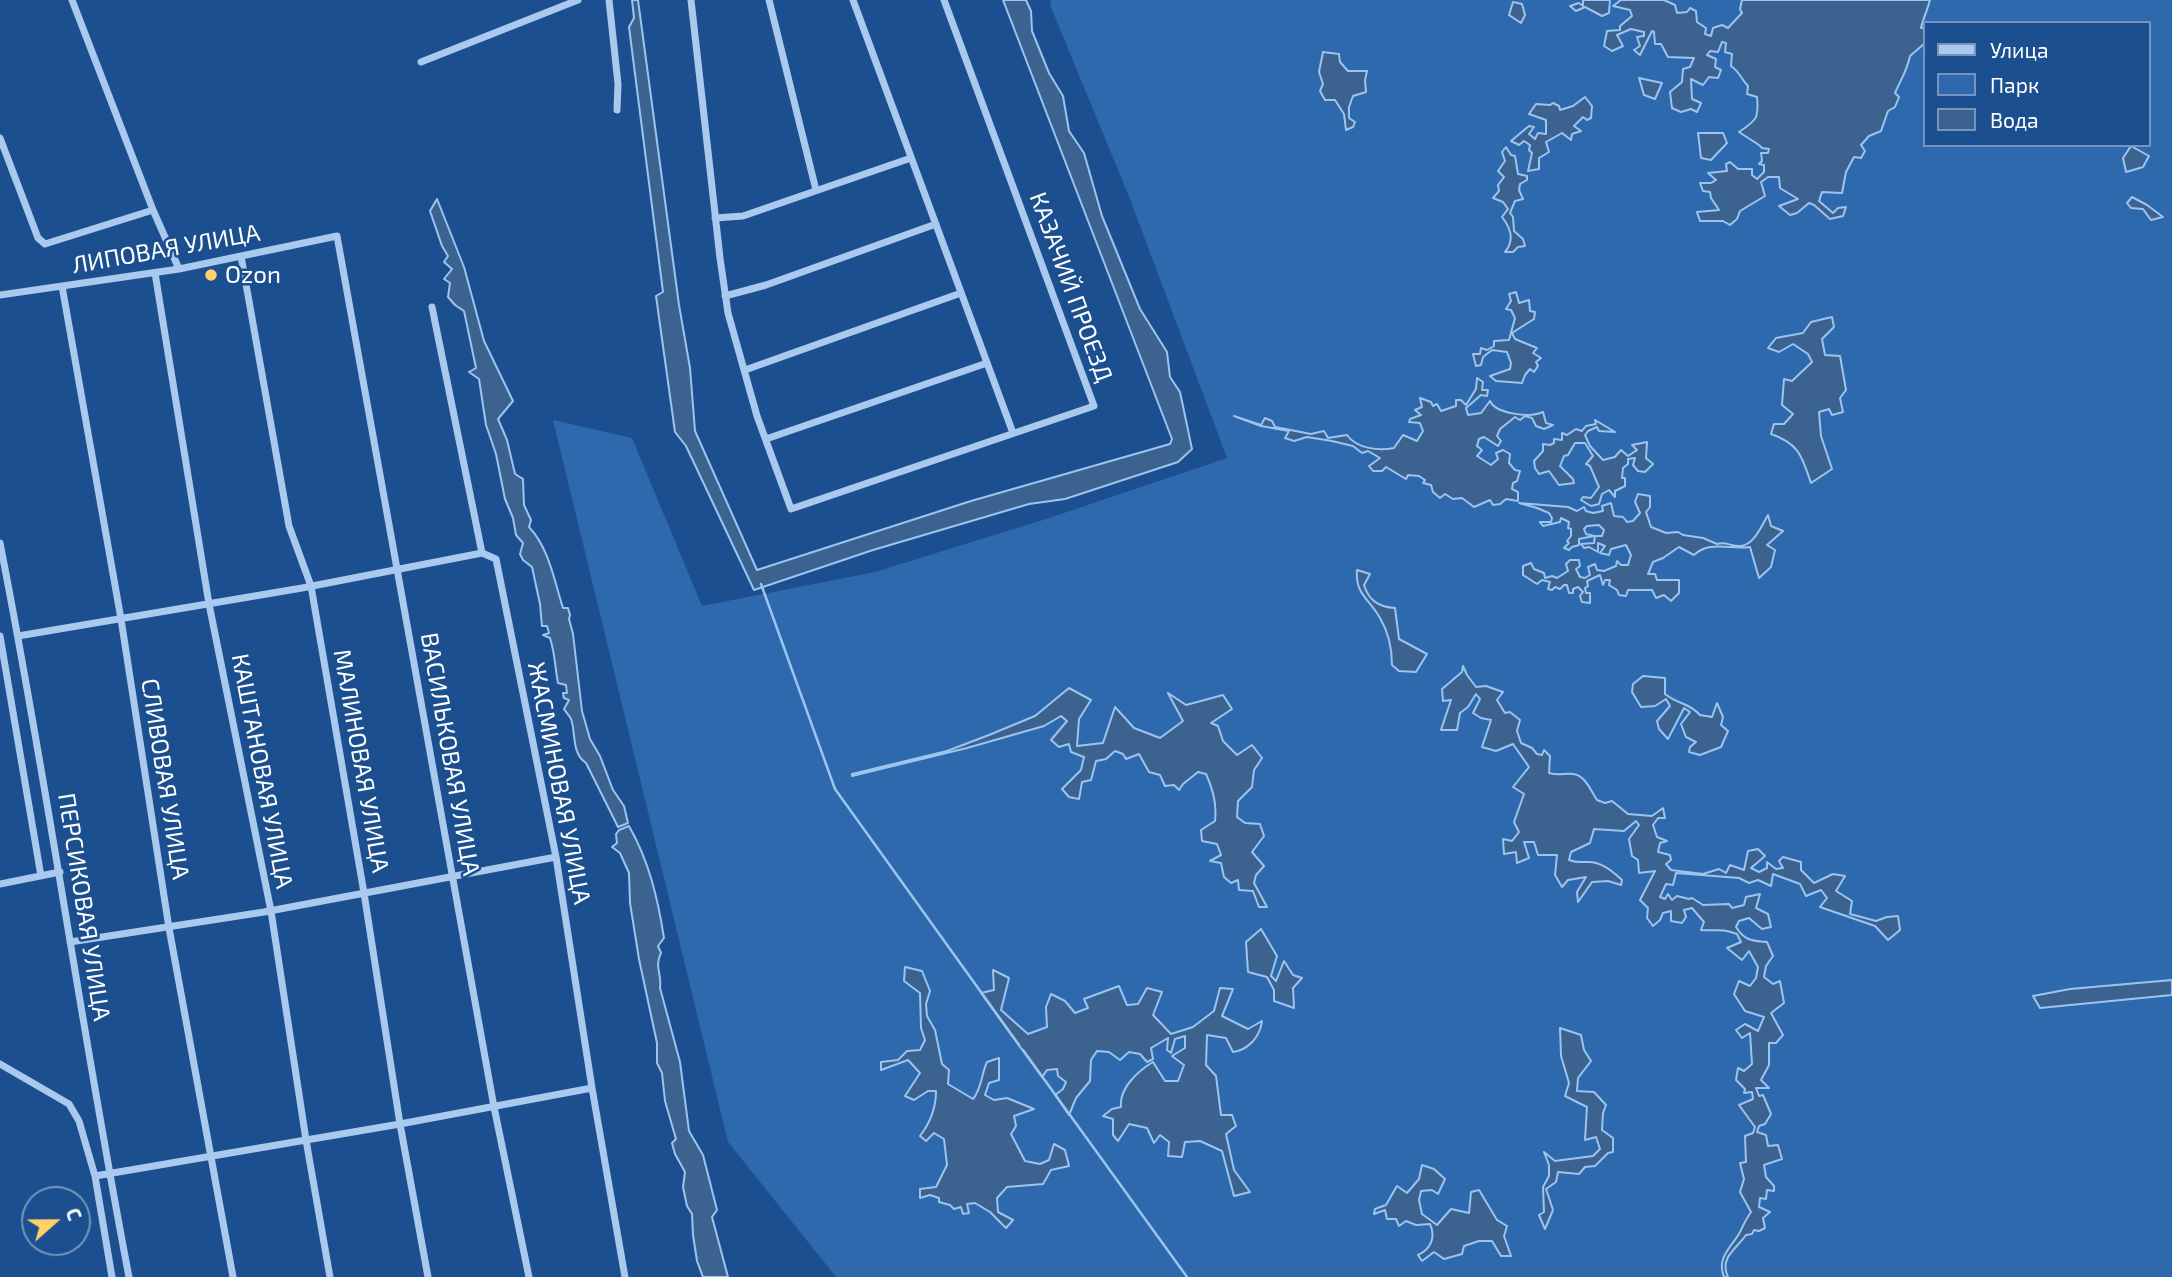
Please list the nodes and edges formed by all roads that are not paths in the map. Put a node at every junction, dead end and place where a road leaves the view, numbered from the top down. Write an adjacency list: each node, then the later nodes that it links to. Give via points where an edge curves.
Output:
1 (72, 0): 13 (street)
2 (578, 0): 8 (street)
3 (609, 0): 9 (street)
4 (691, 0): 14 (street)
5 (769, 0): 12 (street)
6 (853, 0): 11 (street)
7 (944, 0): 27 (street, КАЗАЧИЙ ПРОЕЗД, via 1094,406)
8 (421, 62)
9 (617, 110)
10 (0, 138): 13 (street, via 38,238 45,244)
11 (911, 158): 12 (street); 15 (street)
12 (816, 190): 14 (street, via 743,216)
13 (153, 210): 18 (street)
14 (715, 218): 23 (street)
15 (936, 224): 21 (street); 23 (street)
16 (337, 236): 17 (street, ЛИПОВАЯ УЛИЦА); 31 (street, ВАСИЛЬКОВАЯ УЛИЦА)
17 (241, 256): 18 (street, ЛИПОВАЯ УЛИЦА); 32 (street, МАЛИНОВАЯ УЛИЦА, via 289,526)
18 (179, 269): 19 (street, ЛИПОВАЯ УЛИЦА)
19 (155, 273): 20 (street, ЛИПОВАЯ УЛИЦА); 33 (street, КАШТАНОВАЯ УЛИЦА)
20 (62, 286): 22 (street, ЛИПОВАЯ УЛИЦА); 34 (street, СЛИВОВАЯ УЛИЦА)
21 (961, 293): 25 (street); 26 (street)
22 (0, 295)
23 (725, 296): 26 (street)
24 (432, 307): 30 (street, ЖАСМИНОВАЯ УЛИЦА)
25 (987, 363): 27 (street); 28 (street)
26 (744, 370): 28 (street)
27 (1013, 433): 28 (street, КАЗАЧИЙ ПРОЕЗД, via 791,509)
28 (766, 439)
29 (0, 543): 36 (street, ПЕРСИКОВАЯ УЛИЦА)
30 (482, 553): 31 (street); 37 (street, ЖАСМИНОВАЯ УЛИЦА, via 496,559)
31 (397, 570): 32 (street); 39 (street, ВАСИЛЬКОВАЯ УЛИЦА)
32 (312, 586): 33 (street); 42 (street, МАЛИНОВАЯ УЛИЦА)
33 (209, 604): 34 (street); 43 (street, КАШТАНОВАЯ УЛИЦА)
34 (121, 618): 36 (street); 44 (street, СЛИВОВАЯ УЛИЦА)
35 (0, 636): 40 (street)
36 (18, 636): 38 (street, ПЕРСИКОВАЯ УЛИЦА)
37 (556, 857): 39 (street); 47 (street, ЖАСМИНОВАЯ УЛИЦА)
38 (60, 872): 40 (street); 45 (street, ПЕРСИКОВАЯ УЛИЦА)
39 (452, 875): 42 (street); 48 (street, ВАСИЛЬКОВАЯ УЛИЦА)
40 (41, 876): 41 (street)
41 (0, 884)
42 (365, 893): 43 (street); 49 (street, МАЛИНОВАЯ УЛИЦА)
43 (271, 911): 44 (street); 50 (street, КАШТАНОВАЯ УЛИЦА)
44 (169, 928): 45 (street); 51 (street, СЛИВОВАЯ УЛИЦА)
45 (70, 942): 52 (street, ПЕРСИКОВАЯ УЛИЦА)
46 (0, 1064): 53 (street, via 69,1104 79,1121)
47 (592, 1088): 48 (street); 60 (street, ЖАСМИНОВАЯ УЛИЦА)
48 (494, 1107): 49 (street); 59 (street, ВАСИЛЬКОВАЯ УЛИЦА)
49 (400, 1124): 50 (street); 58 (street, МАЛИНОВАЯ УЛИЦА)
50 (306, 1140): 51 (street); 57 (street, КАШТАНОВАЯ УЛИЦА)
51 (211, 1157): 52 (street); 56 (street, СЛИВОВАЯ УЛИЦА)
52 (109, 1174): 53 (street); 55 (street, ПЕРСИКОВАЯ УЛИЦА)
53 (95, 1175): 54 (street)
54 (112, 1277)
55 (128, 1277)
56 (233, 1277)
57 (330, 1277)
58 (428, 1277)
59 (529, 1277)
60 (625, 1277)

